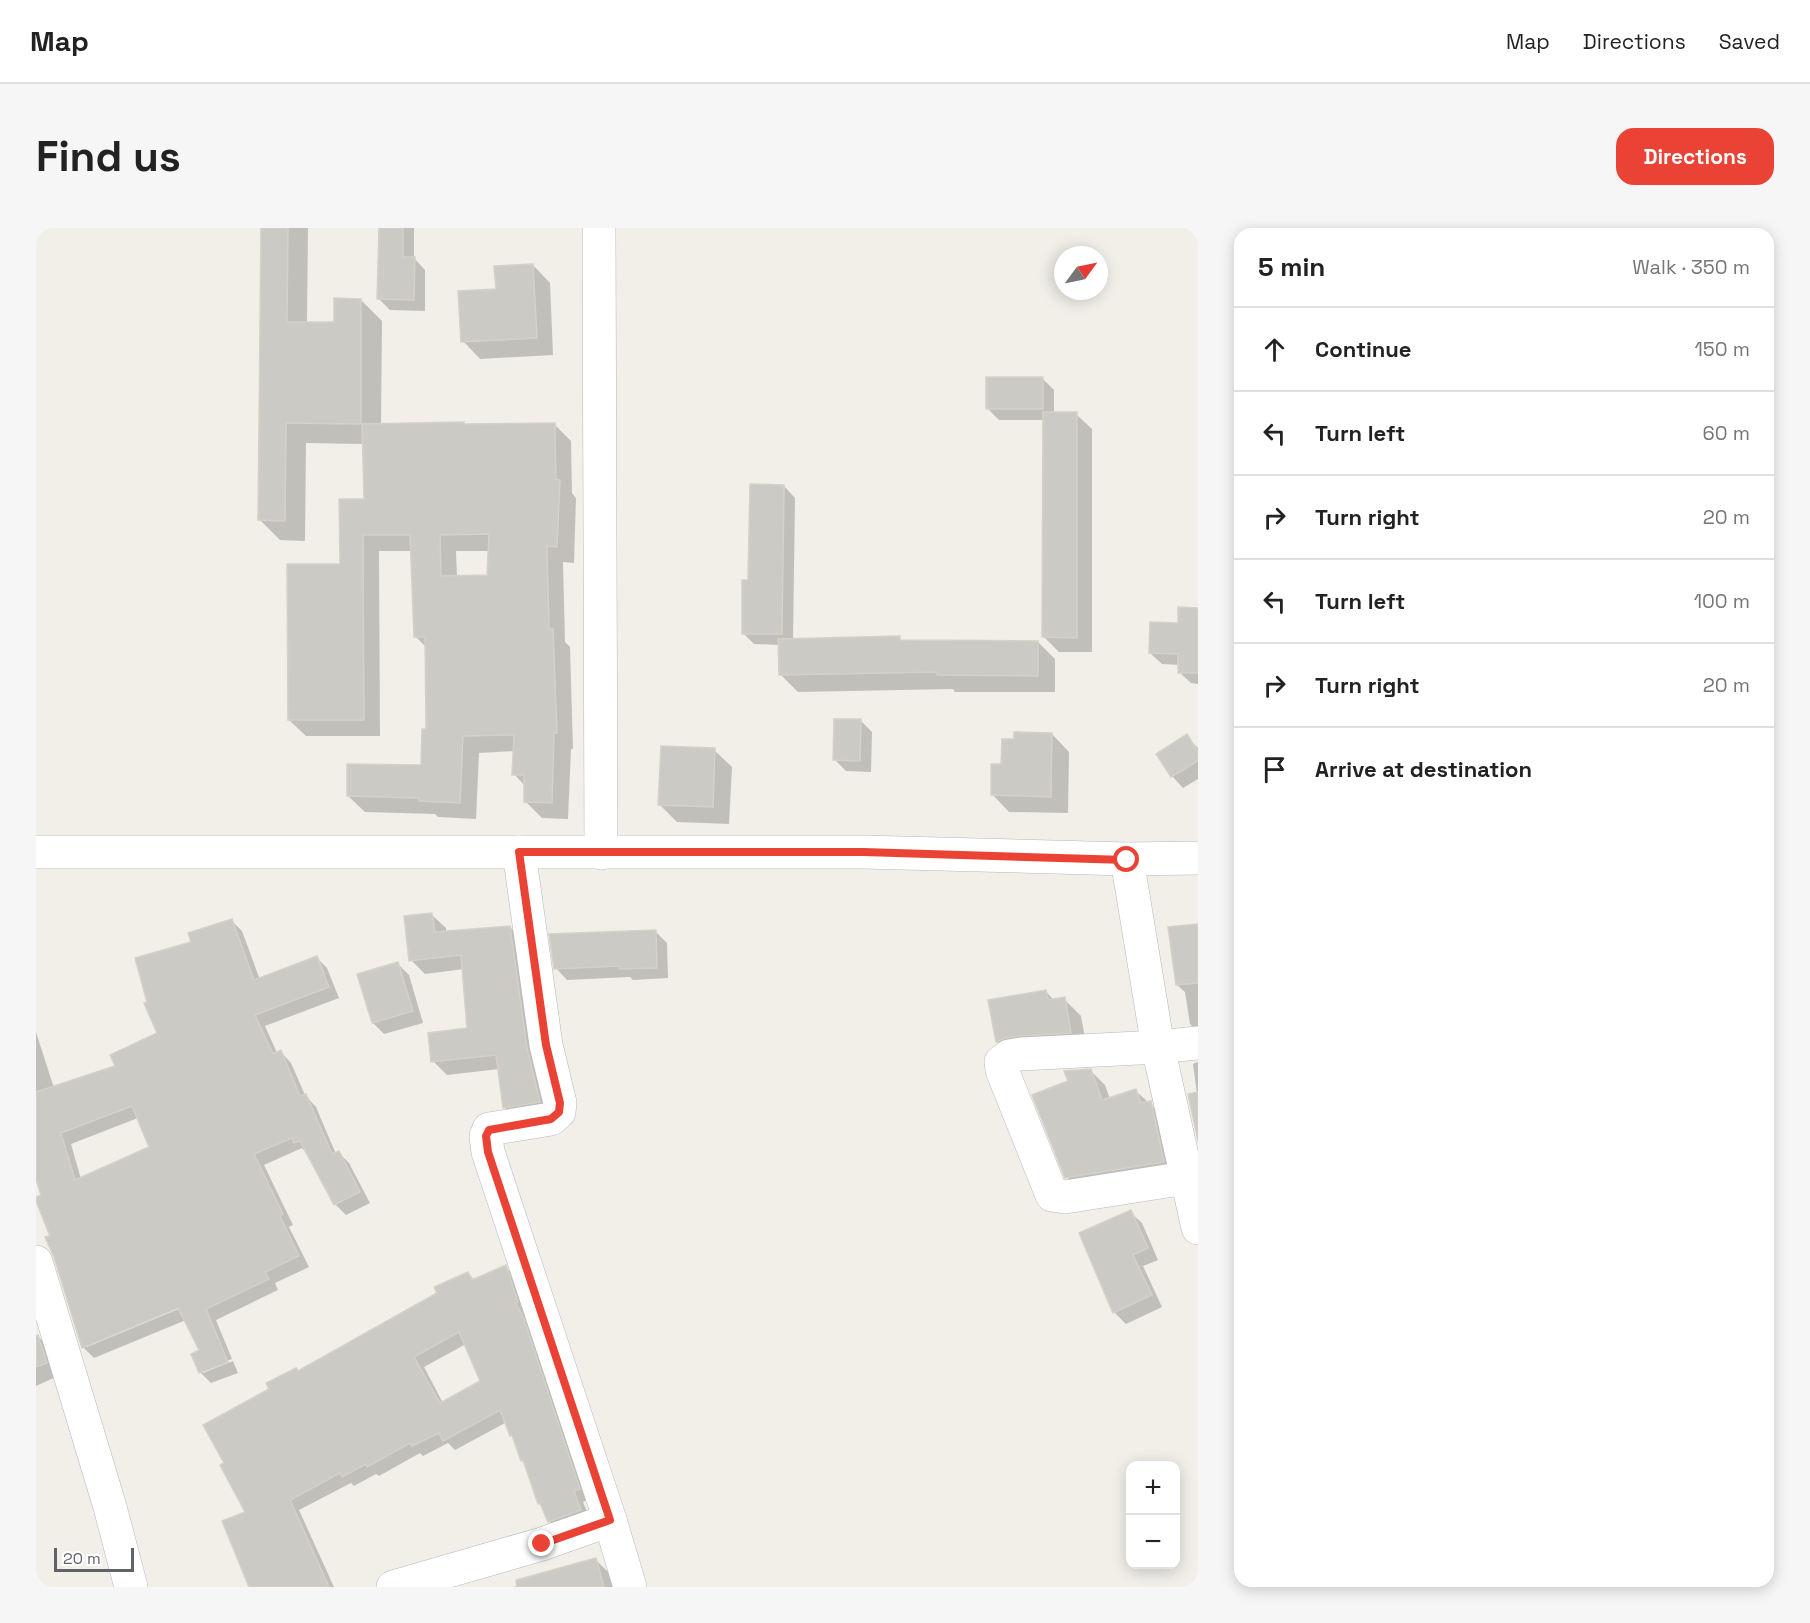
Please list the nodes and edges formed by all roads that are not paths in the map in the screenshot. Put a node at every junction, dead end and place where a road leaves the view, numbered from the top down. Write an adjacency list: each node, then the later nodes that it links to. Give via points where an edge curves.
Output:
1 (598, 228): 4 (street)
2 (36, 852): 3 (street)
3 (519, 852): 4 (street); 12 (street, via 546,1045 560,1103 559,1112 551,1119 489,1130 488,1152)
4 (601, 853): 6 (street, via 863,852)
5 (1198, 858): 6 (street)
6 (1127, 860): 8 (street)
7 (1198, 1043): 8 (street)
8 (1158, 1047): 9 (street); 9 (street, via 1021,1054 1001,1062 1052,1196)
9 (1193, 1177): 10 (street)
10 (1198, 1228)
11 (36, 1263): 13 (street)
12 (610, 1520): 14 (street); 15 (street)
13 (131, 1587)
14 (393, 1587)
15 (630, 1587)

